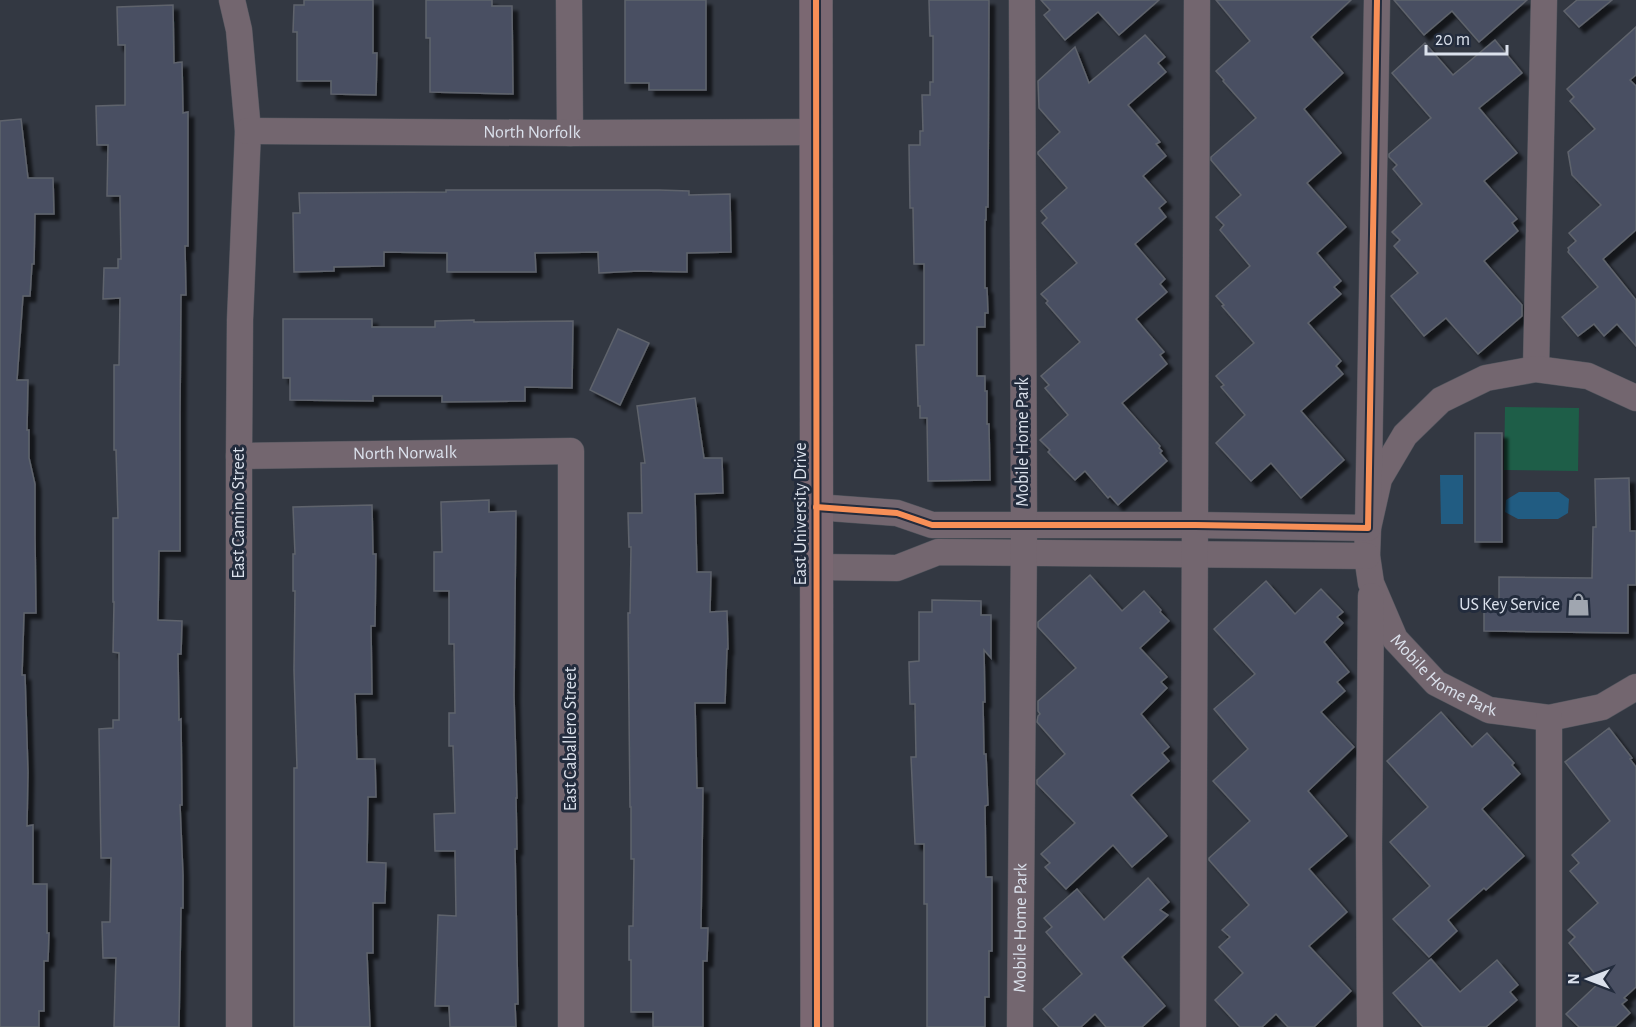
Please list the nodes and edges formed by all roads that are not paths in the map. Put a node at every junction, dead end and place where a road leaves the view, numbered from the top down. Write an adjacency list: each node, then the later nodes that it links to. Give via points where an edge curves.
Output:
1 (232, 0): 8 (street, East Camino Street, via 239,30)
2 (569, 0): 10 (street)
3 (816, 0): 9 (main road, East University Drive)
4 (1022, 0): 16 (street, Mobile Home Park)
5 (1197, 0): 17 (street)
6 (1377, 0): 18 (street)
7 (1544, 0): 11 (street)
8 (248, 131): 10 (street, North Norfolk); 14 (street, East Camino Street)
9 (816, 132): 10 (street, North Norfolk); 15 (main road, East University Drive)
10 (570, 133)
11 (1536, 369): 12 (street, Mobile Home Park, via 1588,376); 18 (street, Mobile Home Park, via 1486,378 1441,400 1405,435 1379,479)
12 (1636, 398)
13 (571, 451): 14 (street, North Norwalk); 27 (street, East Caballero Street)
14 (239, 456): 26 (street, East Camino Street)
15 (816, 507): 16 (street, via 897,513 932,525); 22 (main road, East University Drive)
16 (1023, 525): 17 (street); 19 (street, Mobile Home Park)
17 (1196, 525): 18 (street); 20 (street)
18 (1368, 528): 21 (street, Mobile Home Park)
19 (1023, 552): 20 (street); 22 (street, via 938,552 897,568); 29 (street, Mobile Home Park)
20 (1196, 553): 21 (street); 30 (street)
21 (1367, 556): 23 (street, Mobile Home Park)
22 (816, 567): 28 (main road, East University Drive)
23 (1371, 583): 25 (street, Mobile Home Park, via 1395,639 1436,683 1489,710); 31 (street)
24 (1636, 687): 25 (street, Mobile Home Park, via 1602,707)
25 (1549, 718): 32 (street)
26 (239, 1027)
27 (571, 1027)
28 (817, 1027)
29 (1020, 1027)
30 (1194, 1027)
31 (1370, 1027)
32 (1549, 1027)

